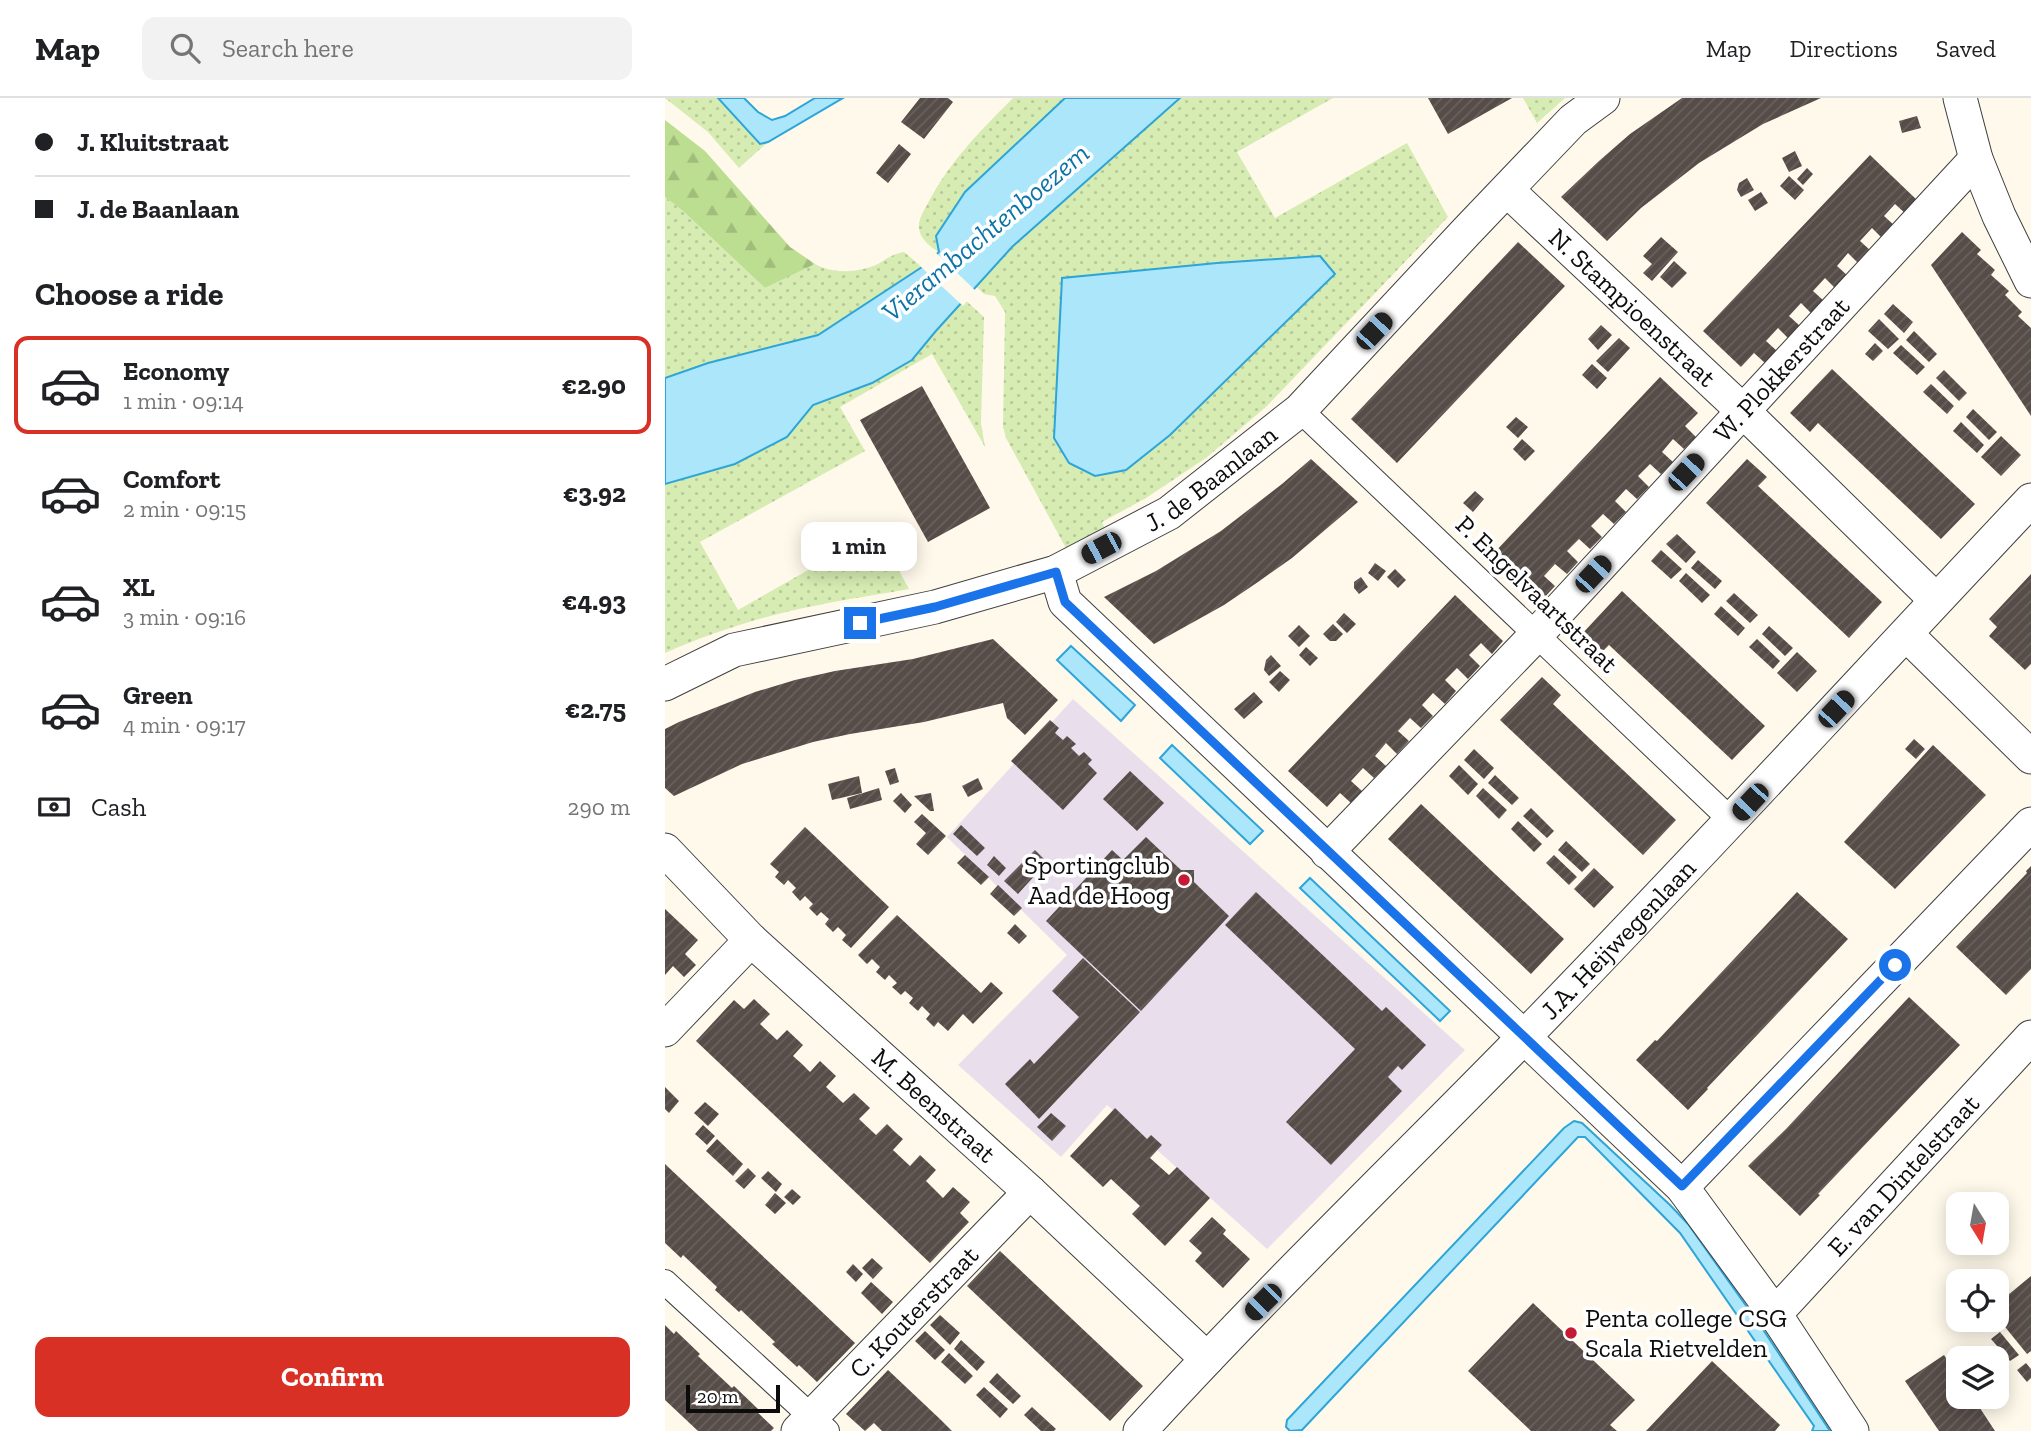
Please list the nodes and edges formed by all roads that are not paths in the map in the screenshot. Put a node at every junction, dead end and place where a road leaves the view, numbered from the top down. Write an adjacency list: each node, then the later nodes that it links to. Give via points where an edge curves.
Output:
1 (1603, 98): 4 (street, J. de Baanlaan, via 1573,120)
2 (1960, 98): 3 (street)
3 (1976, 159): 5 (street); 7 (street, W. Plokkerstraat)
4 (1507, 190): 6 (street, J. de Baanlaan); 7 (street, N. Stampioenstraat)
5 (2031, 281)
6 (1300, 410): 9 (street, J. de Baanlaan, via 1169,513); 12 (street, P. Engelvaartstraat)
7 (1743, 411): 10 (street, N. Stampioenstraat); 12 (street, W. Plokkerstraat)
8 (2031, 500): 10 (street, J.A. Heijwegenlaan)
9 (1056, 572): 13 (street, J. de Baanlaan, via 935,607 734,650); 18 (street, via 1065,602)
10 (1936, 600): 11 (street, J.A. Heijwegenlaan)
11 (1906, 634): 14 (street); 15 (street, J.A. Heijwegenlaan)
12 (1536, 635): 15 (street, P. Engelvaartstraat); 18 (street, W. Plokkerstraat)
13 (665, 684)
14 (2031, 757)
15 (1733, 821): 21 (street, J.A. Heijwegenlaan)
16 (2031, 824): 23 (street)
17 (665, 850): 19 (street, M. Beenstraat)
18 (1327, 852): 21 (street)
19 (751, 940): 20 (street); 24 (street, M. Beenstraat)
20 (665, 1030)
21 (1525, 1037): 23 (street); 27 (street, J.A. Heijwegenlaan)
22 (2031, 1037): 26 (street, E. van Dintelstraat)
23 (1682, 1186): 26 (street)
24 (1030, 1192): 27 (street, M. Beenstraat); 28 (street, C. Kouterstraat)
25 (665, 1282): 28 (street)
26 (1775, 1314): 30 (street)
27 (1207, 1359): 29 (street, J.A. Heijwegenlaan)
28 (812, 1426)
29 (1140, 1431)
30 (1852, 1431)

